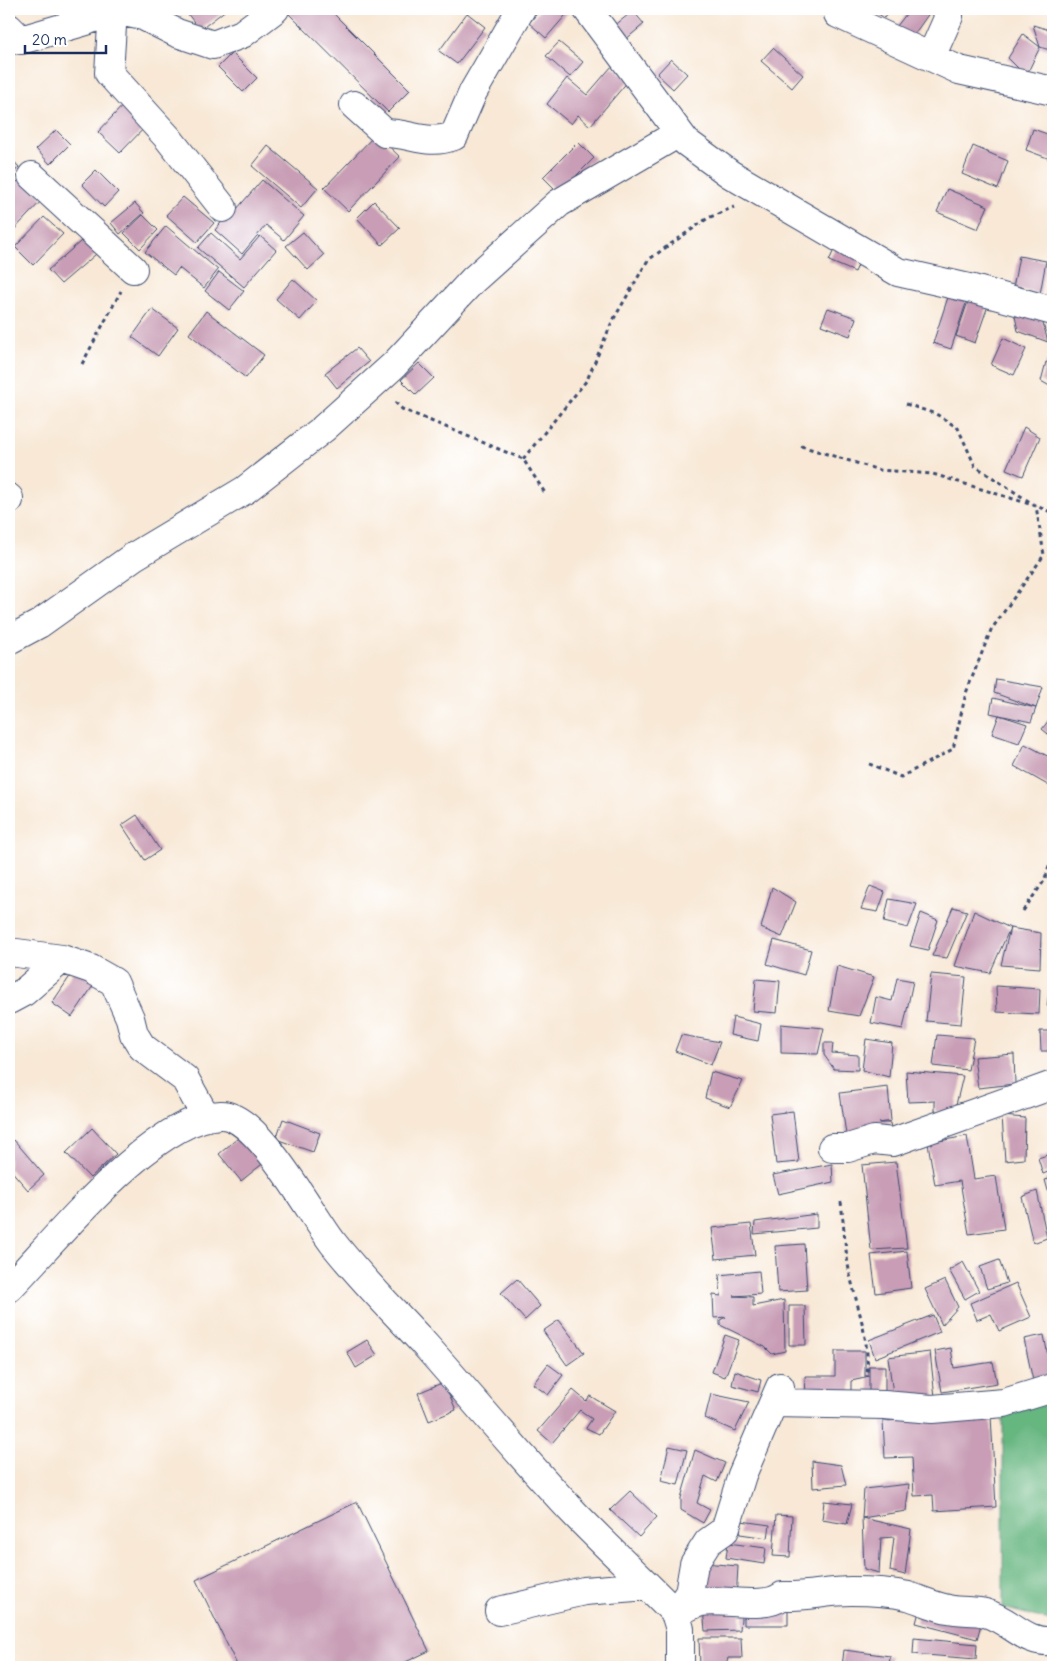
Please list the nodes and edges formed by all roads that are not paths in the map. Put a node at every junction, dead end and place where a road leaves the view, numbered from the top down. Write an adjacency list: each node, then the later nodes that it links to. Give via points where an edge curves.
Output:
1 (275, 9): 5 (street, via 242,34 213,45 177,33 143,16)
2 (521, 9): 10 (street, via 473,92 454,136 432,141 385,133)
3 (587, 9): 11 (street)
4 (946, 9): 8 (street, via 949,16)
5 (113, 10): 7 (street, via 21,40); 13 (street, via 109,73 168,138)
6 (838, 14): 8 (street)
7 (9, 28)
8 (930, 57): 9 (street, via 959,70)
9 (1053, 91)
10 (354, 105)
11 (679, 133): 15 (street, via 686,142 730,174 898,272); 16 (street, via 559,203 473,280 394,365 323,429 245,490 134,557 39,624)
12 (32, 176): 14 (street)
13 (223, 208)
14 (133, 269)
15 (1053, 311)
16 (9, 640)
17 (9, 952): 18 (street)
18 (62, 959): 19 (street, via 24,992); 21 (street, via 91,969 114,982 142,1047 185,1079)
19 (9, 1000)
20 (1053, 1086): 22 (street, via 893,1142 874,1140 848,1148)
21 (206, 1118): 23 (street, via 185,1125 116,1176); 25 (street, via 224,1115 252,1131 284,1169 332,1242 576,1514)
22 (832, 1148)
23 (9, 1288)
24 (1053, 1388): 27 (street, via 1004,1403 932,1409 777,1394 742,1475 725,1530 708,1542 694,1564 689,1593)
25 (648, 1586): 26 (street, via 584,1591); 27 (street)
26 (499, 1611)
27 (675, 1613): 28 (street, via 700,1602 748,1603 831,1591 874,1592 907,1596 967,1613 983,1612 1000,1618 1030,1639); 29 (street, via 680,1629)
28 (1053, 1641)
29 (680, 1667)

